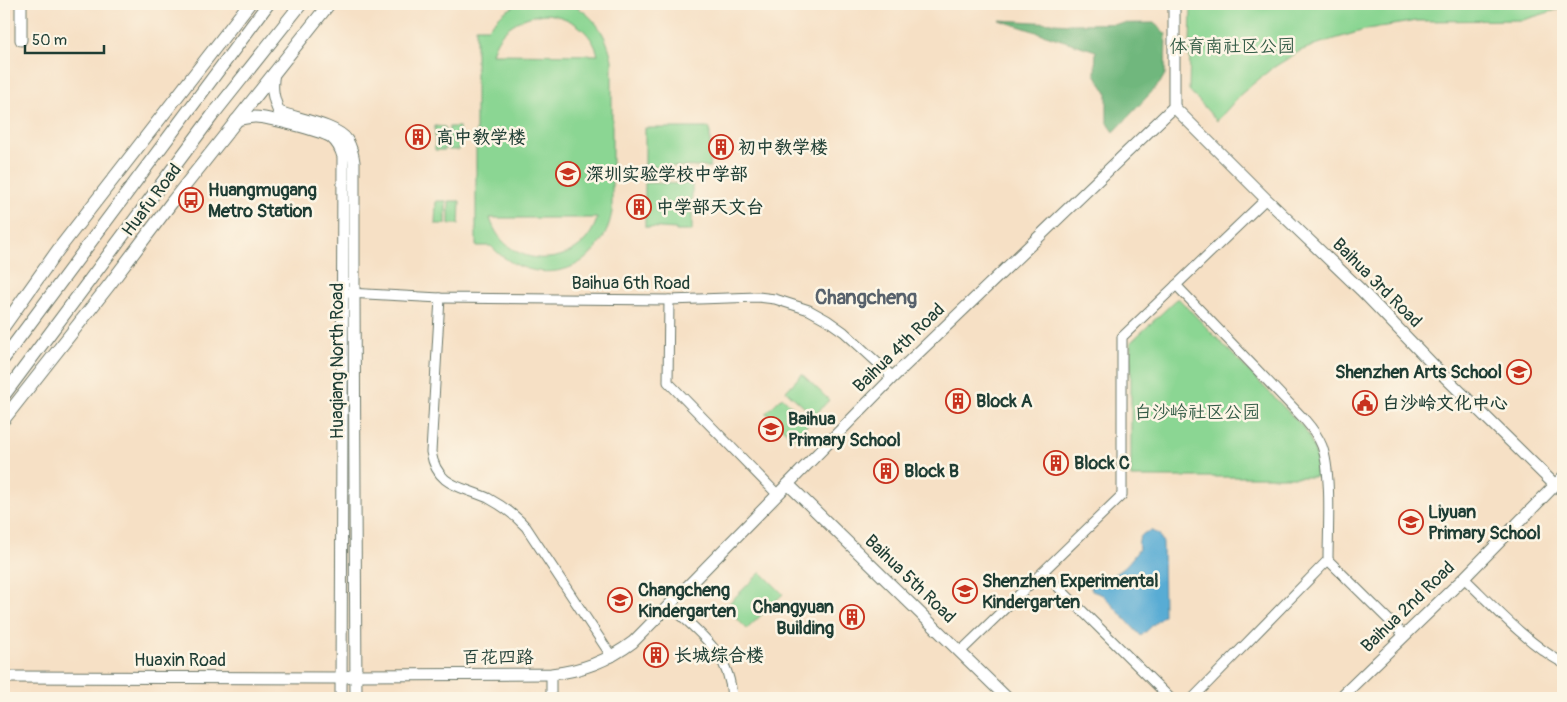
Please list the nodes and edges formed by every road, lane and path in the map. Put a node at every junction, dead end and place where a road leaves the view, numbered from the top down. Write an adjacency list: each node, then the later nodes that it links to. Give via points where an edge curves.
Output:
1 (21, 4): 7 (street)
2 (249, 4): 16 (main road, via 58,250)
3 (268, 4): 17 (main road, Huafu Road)
4 (302, 4): 19 (main road, Huafu Road, via 212,116)
5 (329, 4): 8 (main road, Huafu Road)
6 (1174, 4): 9 (street)
7 (21, 40)
8 (274, 73): 10 (main road, Huafu Road); 13 (street, Huaqiang North Road, via 274,100 279,112 340,132 352,149 355,175)
9 (1174, 106): 11 (street, Baihua 3rd Road); 18 (street, Baihua 4th Road)
10 (236, 120): 13 (street, Huaqiang North Road, via 252,117 273,120 331,137 340,148); 20 (main road, Huafu Road)
11 (1266, 199): 12 (street); 23 (street, Baihua 3rd Road)
12 (1176, 285): 25 (street, via 1317,435 1323,448 1328,485); 26 (street, via 1122,337 1122,495)
13 (348, 293): 14 (street, Baihua 6th Road); 34 (street, Huaqiang North Road); 36 (street, Huaqiang North Road)
14 (440, 298): 15 (street, Baihua 6th Road); 31 (street, via 431,452 433,464 448,482 489,499 526,526)
15 (669, 300): 18 (street, Baihua 6th Road, via 758,297 792,304 809,310 844,332); 24 (street, via 668,382)
16 (4, 326)
17 (4, 358)
18 (893, 377): 22 (street, Baihua 4th Road)
19 (4, 395)
20 (4, 419)
21 (1563, 477): 23 (street, Baihua 2nd Road)
22 (788, 484): 24 (street, Baihua 4th Road); 30 (street, Baihua 5th Road)
23 (1555, 485): 27 (street, Baihua 2nd Road)
24 (778, 495): 28 (street, Baihua 4th Road)
25 (1328, 560): 29 (street); 43 (street)
26 (1043, 572): 30 (street); 42 (street)
27 (1464, 578): 29 (street, Baihua 2nd Road); 32 (street, via 1535,644)
28 (670, 605): 31 (street, 百花四路, via 633,642); 40 (street, via 722,659)
29 (1404, 635): 44 (street, Baihua 2nd Road)
30 (960, 652): 41 (street, Baihua 5th Road)
31 (612, 657): 33 (street, 百花四路, via 576,670)
32 (1563, 663)
33 (551, 674): 34 (street, 百花四路); 39 (street)
34 (356, 675): 36 (street, Huaxin Road); 38 (street, Huaqiang North Road)
35 (4, 677): 36 (street, Huaxin Road)
36 (341, 678): 37 (street, Huaqiang North Road)
37 (341, 698)
38 (356, 698)
39 (551, 698)
40 (732, 698)
41 (1007, 698)
42 (1170, 698)
43 (1193, 698)
44 (1340, 698)

